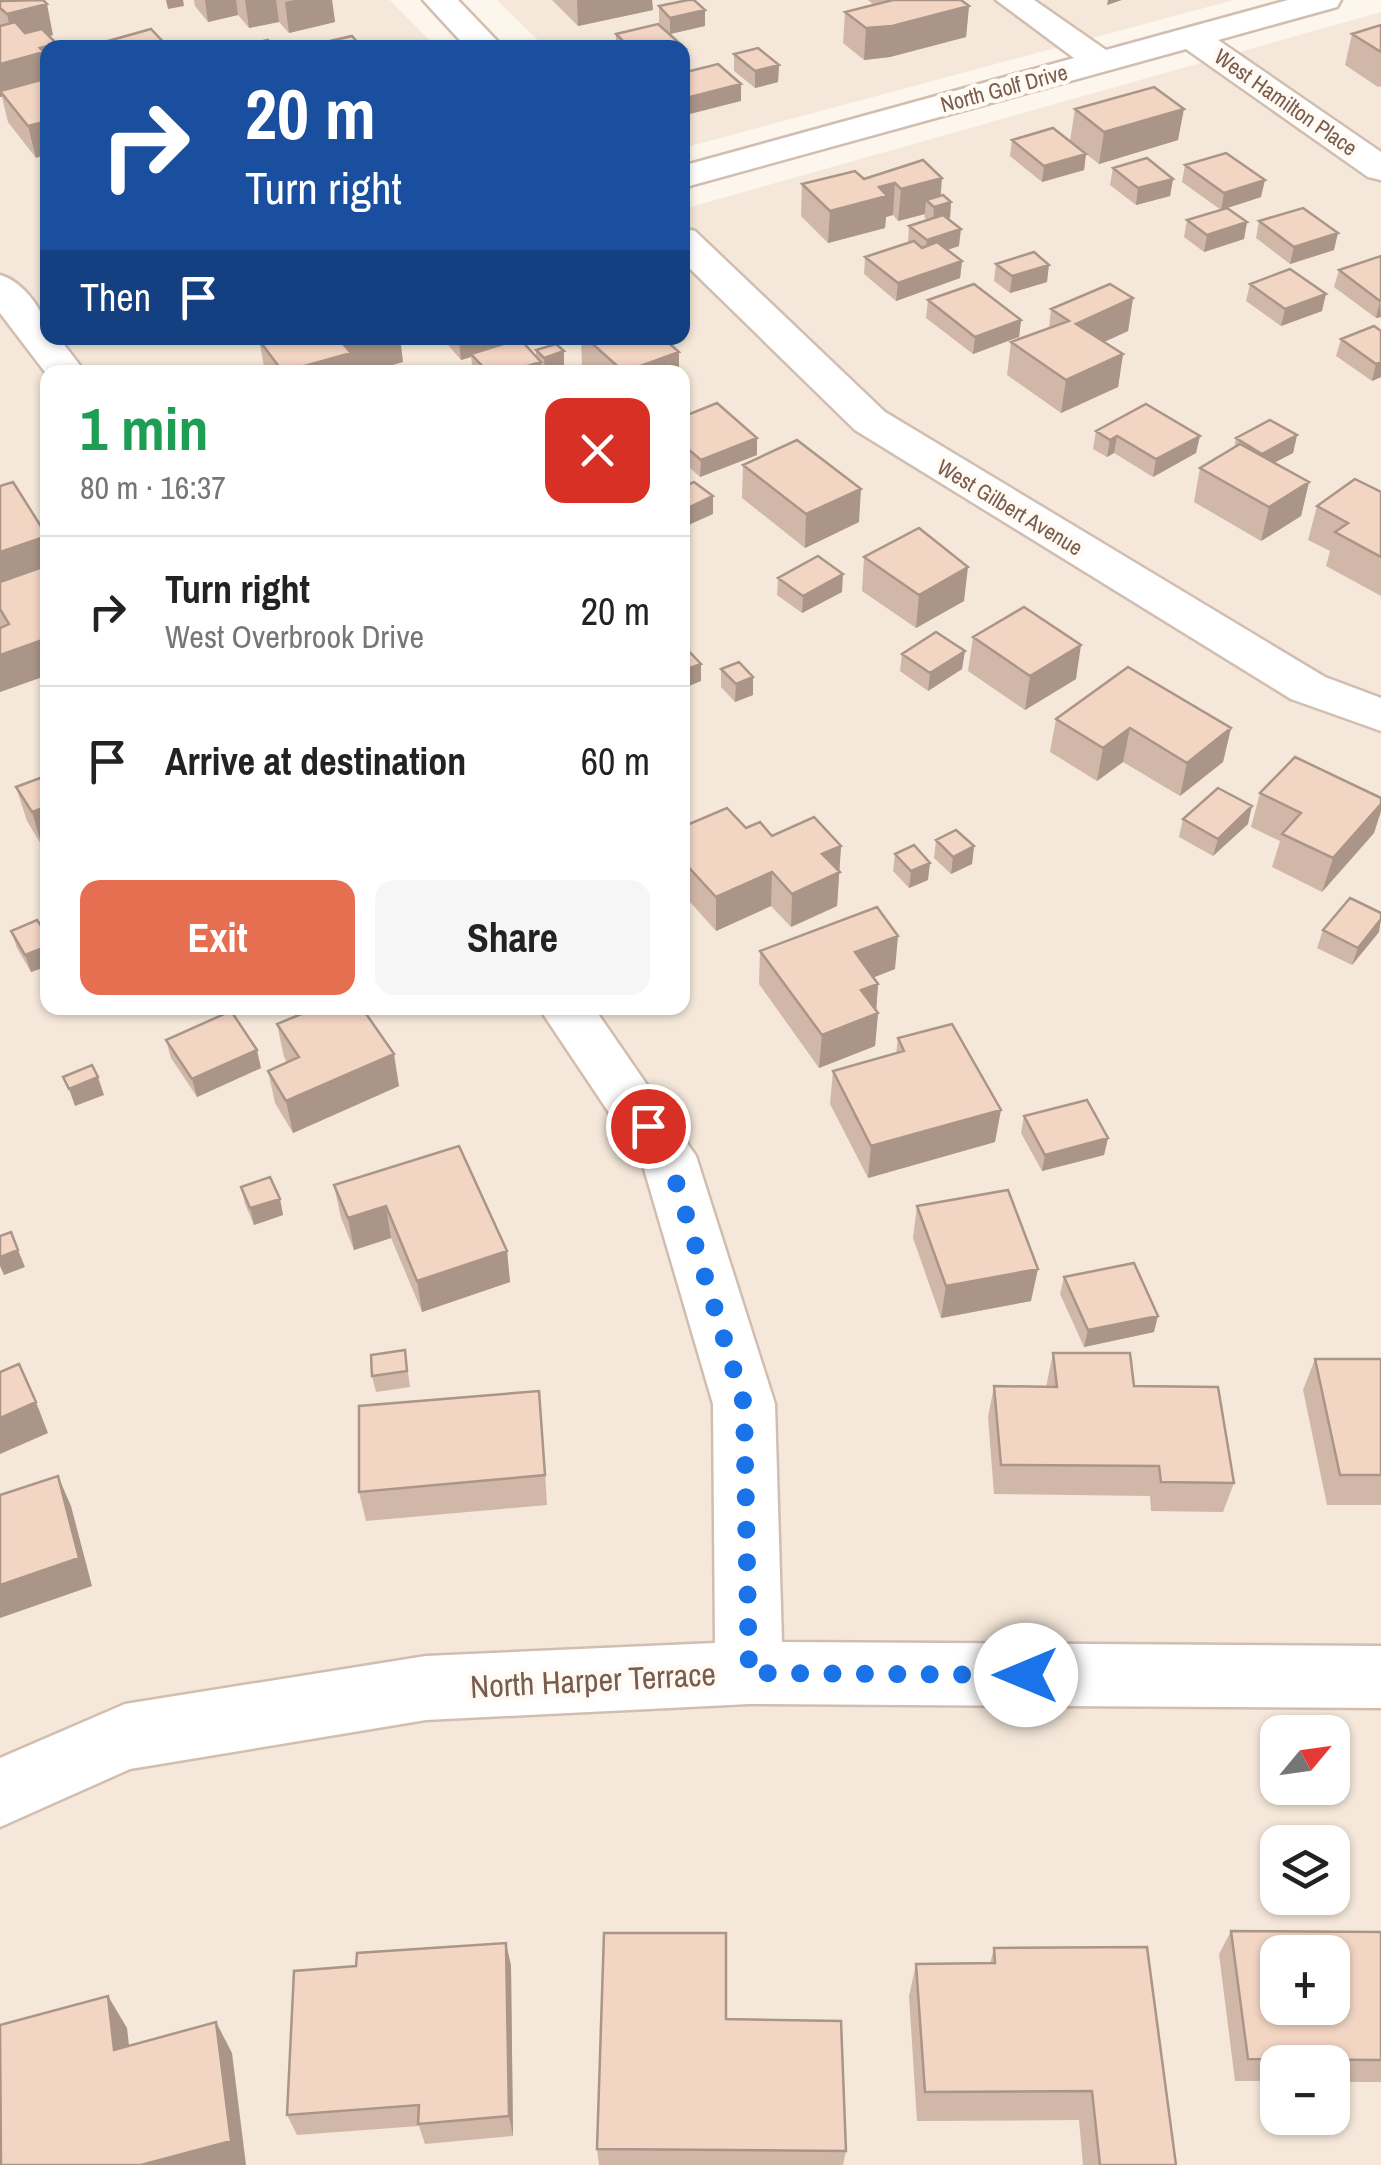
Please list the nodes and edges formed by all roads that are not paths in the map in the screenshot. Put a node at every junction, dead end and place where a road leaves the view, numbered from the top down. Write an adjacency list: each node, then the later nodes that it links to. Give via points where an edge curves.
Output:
1 (439, 0): 5 (street)
2 (1012, 0): 6 (street)
3 (1325, 0): 4 (street, North Golf Drive)
4 (1190, 36): 6 (street, North Golf Drive); 7 (street, West Hamilton Place)
5 (479, 40)
6 (1100, 62): 8 (street, North Golf Drive)
7 (1381, 169)
8 (690, 175)
9 (690, 247): 14 (street, West Gilbert Avenue, via 870,421 1308,688)
10 (0, 287): 11 (street)
11 (40, 332)
12 (57, 351): 13 (street)
13 (0, 355)
14 (1381, 714)
15 (571, 1015): 16 (street, via 668,1156 744,1404)
16 (749, 1673): 17 (street, North Harper Terrace); 18 (street, North Harper Terrace, via 426,1688 125,1737)
17 (1381, 1677)
18 (0, 1793)

